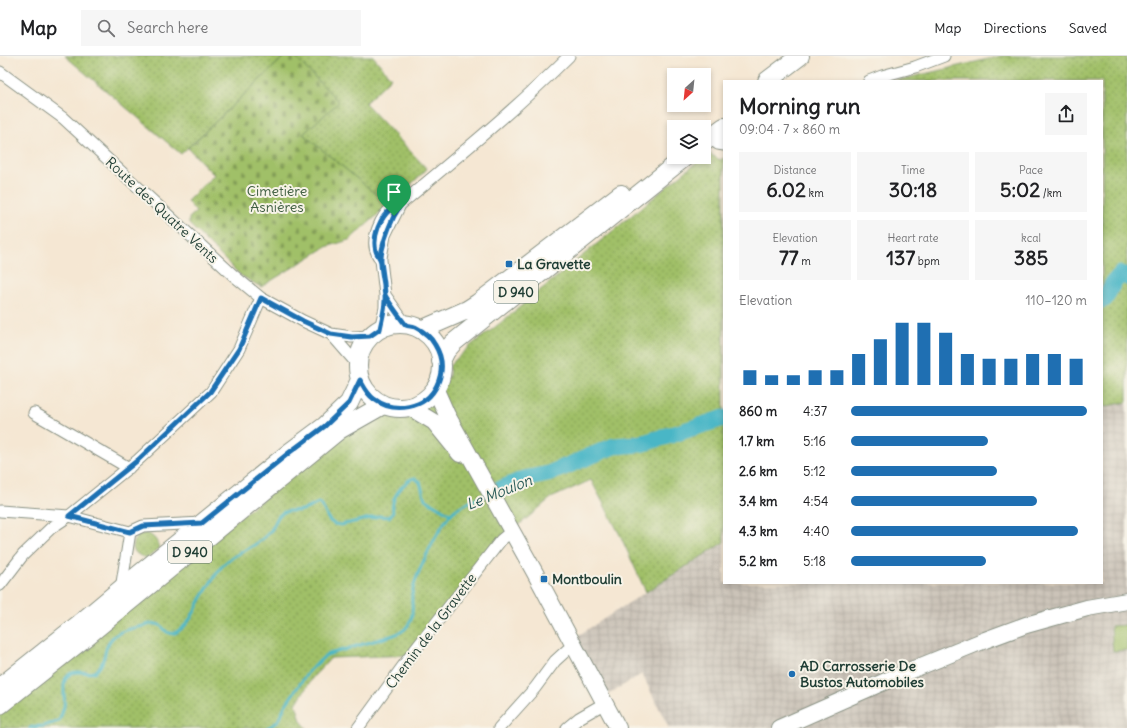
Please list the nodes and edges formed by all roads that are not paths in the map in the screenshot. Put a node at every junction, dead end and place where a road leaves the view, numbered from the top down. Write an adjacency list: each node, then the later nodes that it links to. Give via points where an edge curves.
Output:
1 (569, 56): 15 (street, via 498,122)
2 (800, 56): 6 (main road)
3 (814, 56): 7 (main road)
4 (944, 56): 8 (street)
5 (0, 72): 18 (street, Route des Quatre Vents, via 63,118)
6 (768, 80)
7 (783, 80)
8 (872, 80)
9 (723, 116): 11 (main road)
10 (723, 128): 12 (main road)
11 (711, 135)
12 (711, 137)
13 (667, 158): 19 (main road, D 940, via 478,303 467,310)
14 (676, 164): 22 (main road, D 940, via 453,343)
15 (401, 204): 16 (street, via 385,235); 16 (street, via 386,214 373,234 379,234)
16 (380, 258): 17 (street)
17 (385, 295): 19 (street); 20 (street, via 385,308)
18 (261, 298): 21 (street, Route des Quatre Vents); 28 (street, via 239,349 210,392)
19 (414, 328): 20 (main road, via 397,324); 22 (main road, via 429,336 439,352)
20 (375, 333): 21 (street, via 352,337); 23 (main road, via 359,355)
21 (331, 334): 23 (street)
22 (441, 361): 24 (main road, via 440,378)
23 (359, 372): 25 (main road, via 365,390); 33 (main road, D 940, via 349,403 325,426)
24 (435, 388): 26 (main road, via 420,403); 29 (main road)
25 (384, 405): 26 (main road, via 396,408); 42 (main road, D 940, via 334,434)
26 (409, 407): 29 (main road, via 434,422)
27 (34, 413): 28 (street)
28 (129, 468): 32 (street)
29 (479, 478): 30 (main road)
30 (495, 506): 35 (main road); 41 (main road)
31 (0, 511): 32 (street)
32 (69, 516): 34 (street); 36 (street, via 51,528 23,555)
33 (202, 523): 34 (street, via 143,526); 37 (main road, D 940)
34 (130, 532): 37 (street)
35 (507, 535): 39 (main road); 43 (street, Chemin de la Gravette, via 416,649)
36 (0, 585)
37 (121, 589): 40 (main road, D 940)
38 (1127, 601): 48 (main road, via 1087,608 1026,625 904,673)
39 (567, 650): 41 (main road); 44 (street)
40 (0, 687)
41 (602, 705): 45 (street); 46 (main road); 47 (main road)
42 (0, 706)
43 (358, 728)
44 (499, 728)
45 (567, 728)
46 (609, 728)
47 (618, 728)
48 (779, 728)

